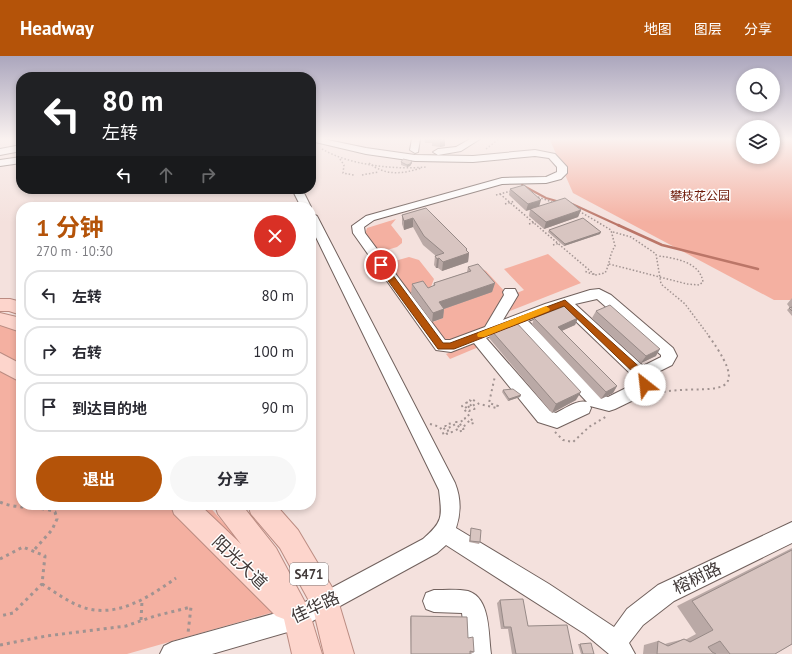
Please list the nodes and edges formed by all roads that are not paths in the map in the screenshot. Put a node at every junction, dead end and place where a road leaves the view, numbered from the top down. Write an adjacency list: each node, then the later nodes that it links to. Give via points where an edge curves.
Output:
1 (562, 167): 10 (street, via 560,175 546,180 502,181 370,218 358,226 359,233 438,344 447,347)
2 (316, 226): 19 (street, via 448,489 451,513)
3 (510, 292): 10 (street, via 511,295)
4 (565, 303): 8 (street); 13 (street); 13 (street, via 592,294 603,296 666,349 669,356 667,361)
5 (0, 305): 6 (main road)
6 (16, 307)
7 (0, 318): 9 (main road)
8 (519, 320): 10 (street); 13 (street, via 600,403 613,403 642,388 645,382)
9 (16, 323)
10 (483, 334): 14 (street, via 500,364 540,414 548,420 561,419)
11 (0, 361): 12 (main road)
12 (16, 371)
13 (640, 374)
14 (583, 408)
15 (188, 510): 22 (main road, 阳光大道)
16 (231, 510): 22 (main road, S471, via 267,557)
17 (264, 510): 21 (main road, S471, via 290,539)
18 (792, 532): 23 (street, 榕树路, via 666,593 635,617)
19 (445, 533): 21 (street, 佳华路, via 430,546); 23 (street, via 539,590)
20 (434, 600): 27 (street, via 467,602 474,609)
21 (326, 604): 22 (street, 佳华路); 26 (main road, S471)
22 (298, 618): 24 (street, 佳华路); 25 (main road, S471)
23 (619, 650)
24 (179, 652)
25 (307, 654)
26 (339, 654)
27 (478, 654)

